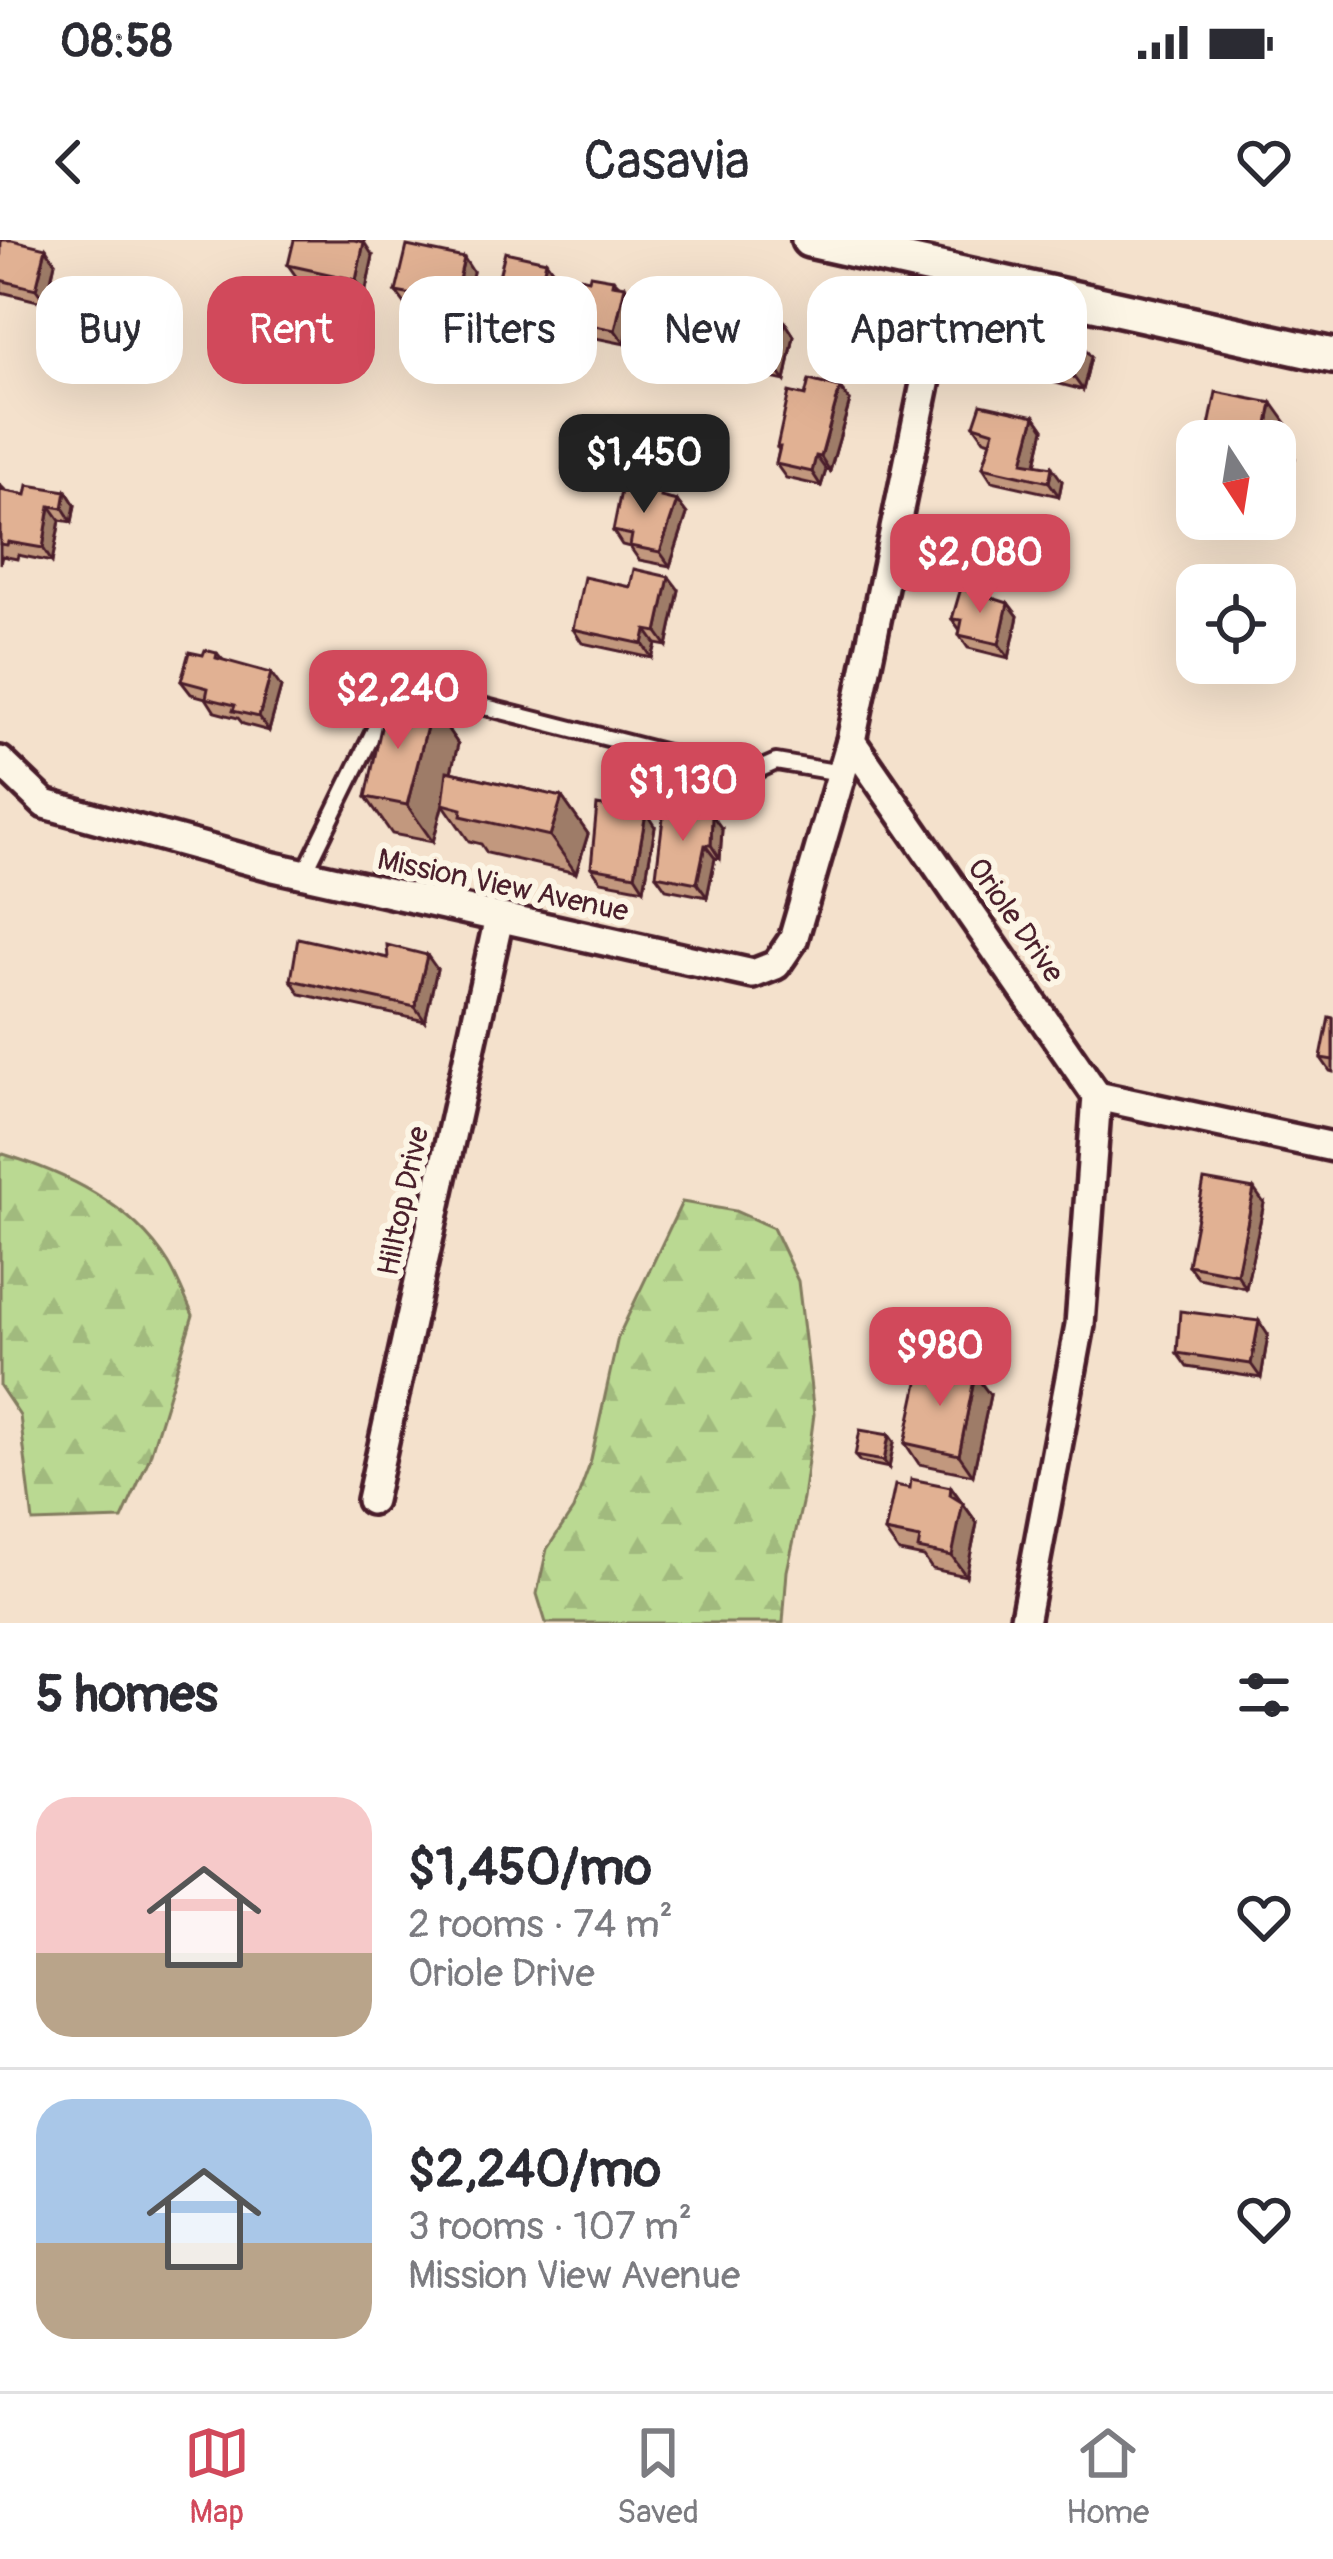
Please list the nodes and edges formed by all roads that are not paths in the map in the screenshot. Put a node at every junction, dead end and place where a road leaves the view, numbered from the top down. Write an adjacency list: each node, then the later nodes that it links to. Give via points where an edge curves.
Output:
1 (809, 240): 2 (street)
2 (949, 268): 3 (street); 4 (street)
3 (1333, 356)
4 (851, 741): 6 (street, Mission View Avenue); 9 (street, Oriole Drive)
5 (0, 761): 7 (street, Mission View Avenue, via 46,804)
6 (841, 773): 7 (lane, via 776,761 749,774 427,692 375,729); 8 (street, Mission View Avenue, via 793,940 776,965 753,974)
7 (304, 874): 8 (street, Mission View Avenue)
8 (499, 917): 11 (street, Hilltop Drive)
9 (1097, 1096): 10 (street); 12 (street, via 1080,1325)
10 (1333, 1147)
11 (371, 1499)
12 (1024, 1623)

